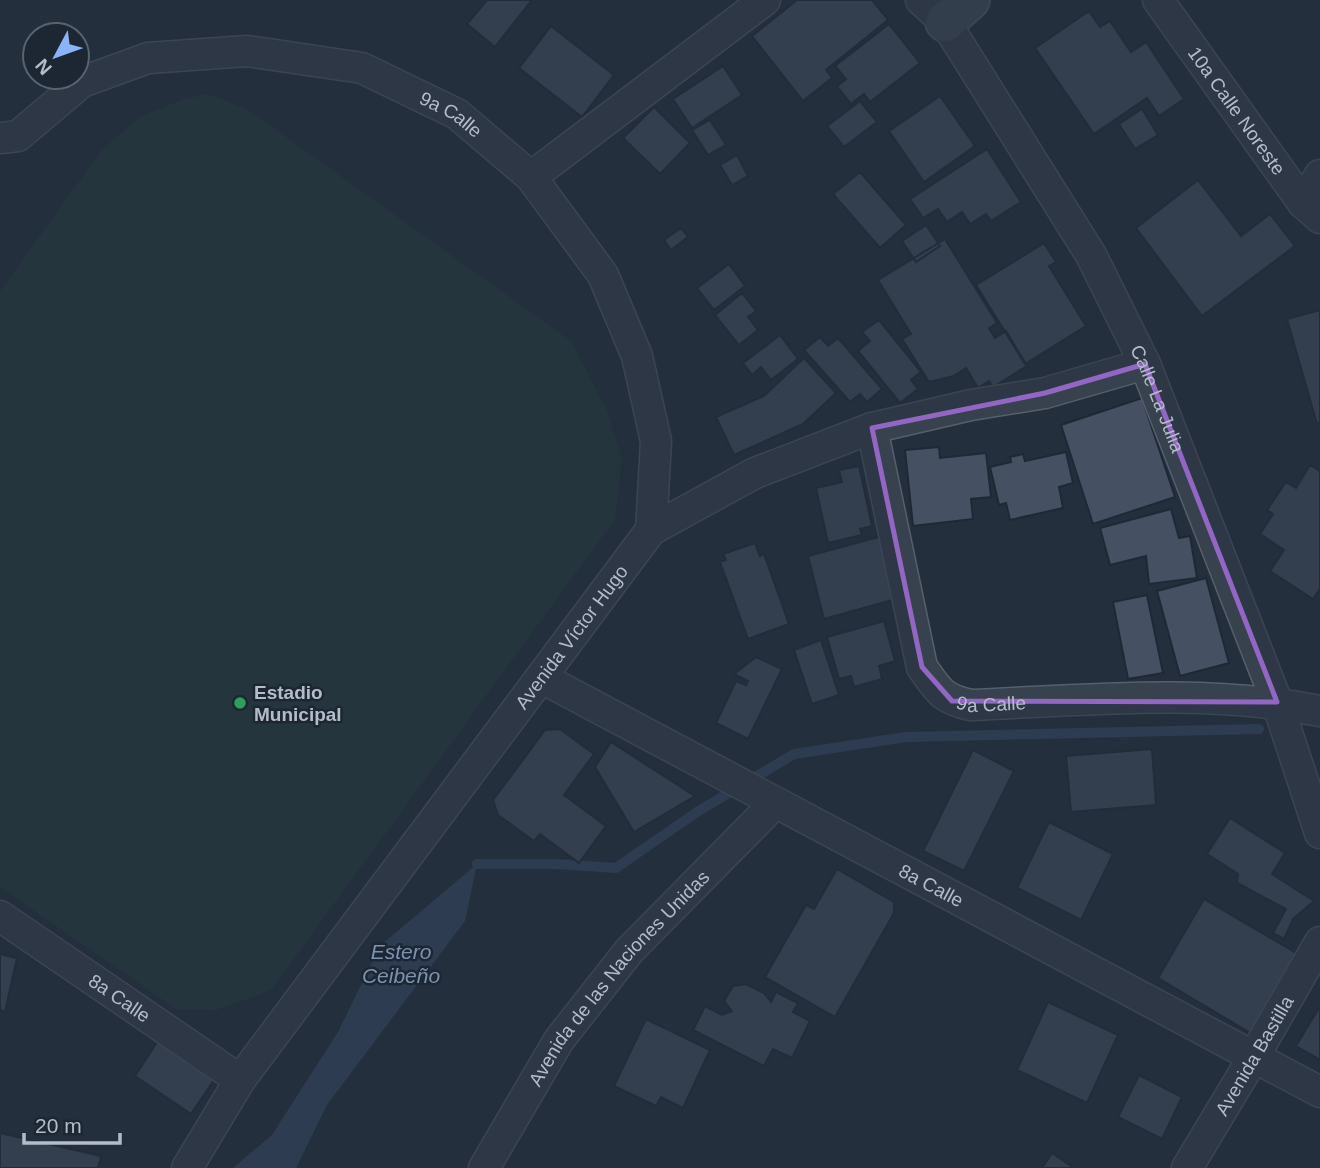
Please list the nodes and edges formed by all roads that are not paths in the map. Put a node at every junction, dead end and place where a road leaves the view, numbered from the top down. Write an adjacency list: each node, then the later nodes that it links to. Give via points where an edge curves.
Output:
1 (765, 0): 7 (street)
2 (1158, 0): 8 (street, 10a Calle Noreste)
3 (945, 7): 9 (street, Calle La Julia, via 1091,255)
4 (9, 137): 5 (street, 9a Calle); 7 (street, 9a Calle, via 82,82 148,58 247,51 362,68 457,114)
5 (0, 160)
6 (1320, 175): 8 (street)
7 (531, 177): 11 (street, 9a Calle, via 603,275 637,356 656,442)
8 (1312, 211)
9 (1145, 364): 10 (street, Avenida Víctor Hugo, via 1045,393); 13 (street, Calle La Julia)
10 (872, 428): 11 (street, Avenida Víctor Hugo, via 755,473); 13 (street, 9a Calle, via 922,667 937,689 953,701 971,705 1146,698)
11 (651, 530): 12 (street, Avenida Víctor Hugo)
12 (542, 678): 15 (street, 8a Calle); 20 (street, Avenida Víctor Hugo)
13 (1277, 702): 14 (street, 9a Calle); 16 (street, Calle La Julia)
14 (1320, 711)
15 (775, 803): 19 (street, 8a Calle); 23 (street, Avenida de las Naciones Unidas, via 629,951 559,1040)
16 (1320, 833)
17 (0, 916): 20 (street, 8a Calle)
18 (1320, 942): 19 (street, Avenida Bastilla)
19 (1254, 1058): 21 (street, 8a Calle); 24 (street, Avenida Bastilla)
20 (240, 1080): 22 (street, Avenida Víctor Hugo)
21 (1320, 1092)
22 (187, 1168)
23 (484, 1168)
24 (1187, 1168)

